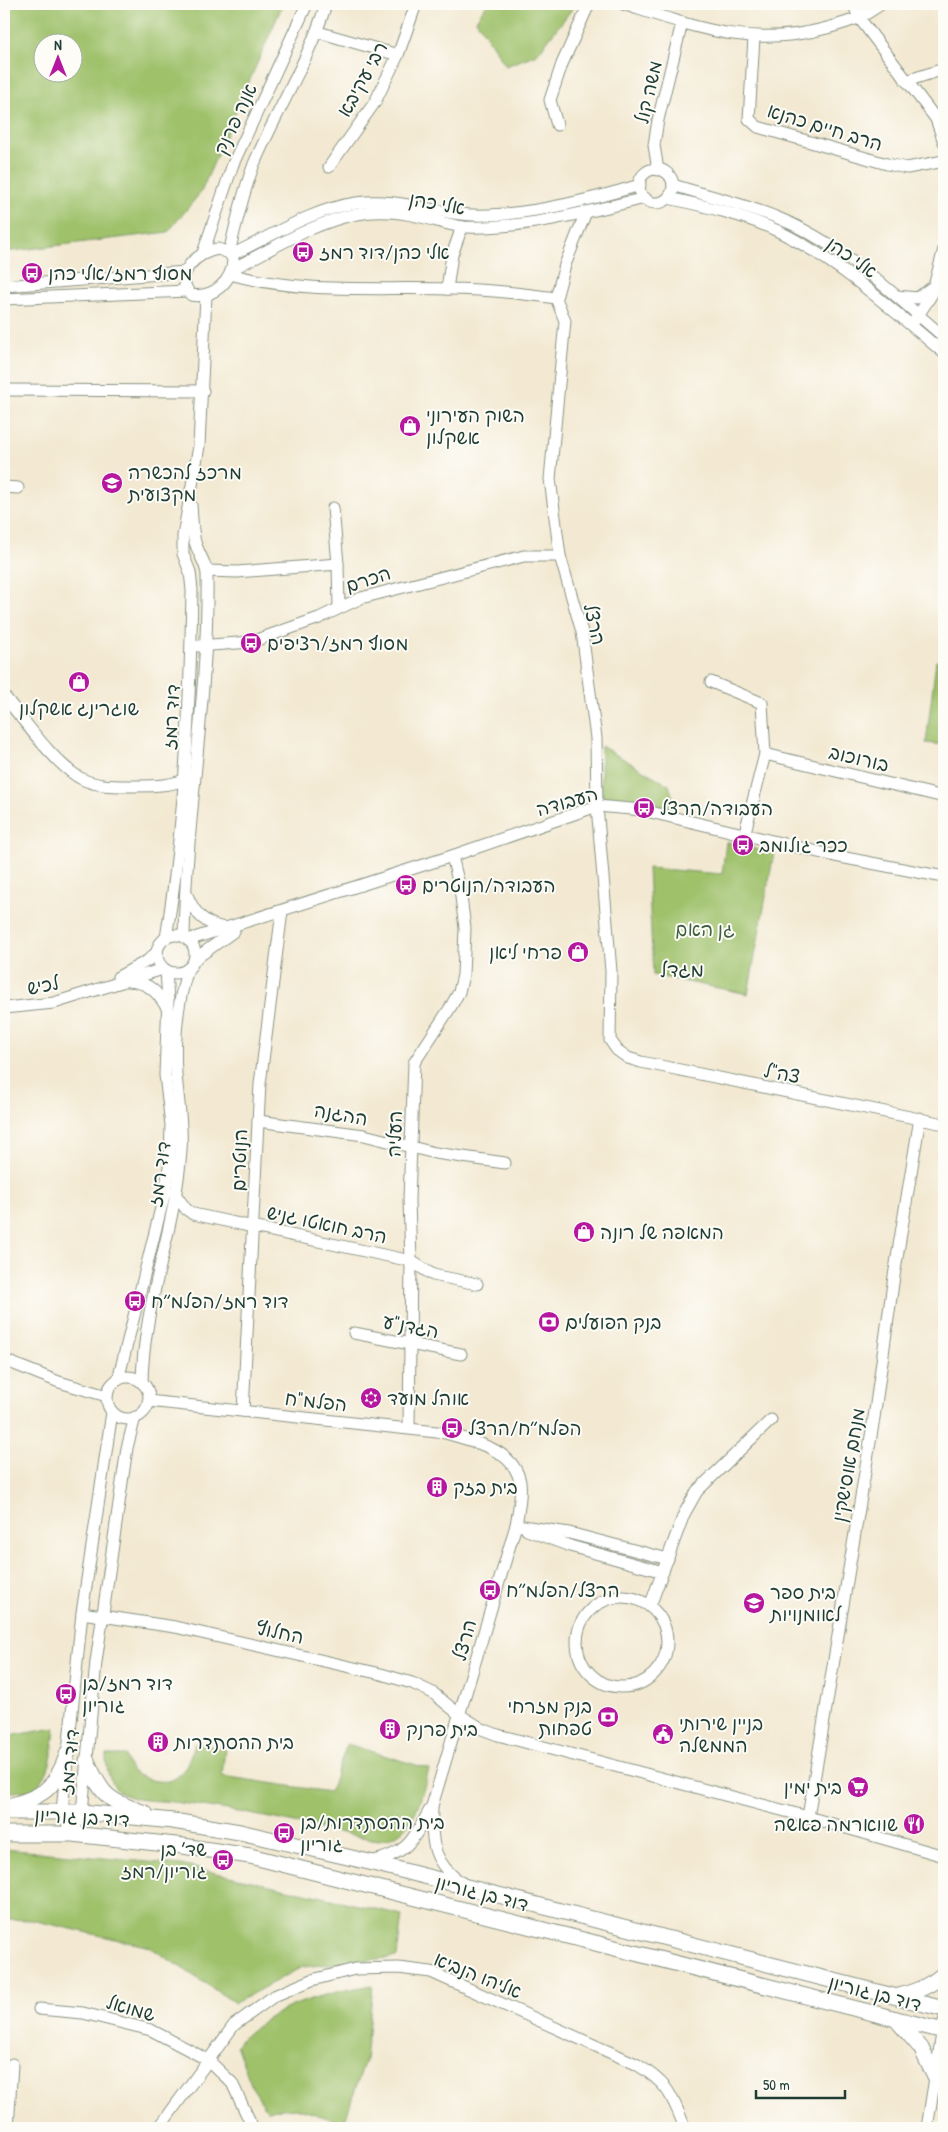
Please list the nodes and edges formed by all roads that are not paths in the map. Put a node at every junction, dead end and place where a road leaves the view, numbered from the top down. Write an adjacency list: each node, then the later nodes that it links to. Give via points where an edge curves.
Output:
1 (307, 4): 27 (street, אנה פרנק, via 233,164)
2 (326, 4): 10 (street, אנה פרנק)
3 (416, 4): 12 (street, רבי עקיבא)
4 (589, 4): 15 (street, via 550,100)
5 (623, 4): 9 (street)
6 (852, 4): 8 (street)
7 (882, 4): 8 (street)
8 (860, 19): 11 (street, via 817,31); 14 (street)
9 (682, 23): 11 (street); 19 (street, משה קול, via 658,120 654,145)
10 (318, 32): 12 (street); 28 (street, אנה פרנק, via 254,166 239,210)
11 (754, 38): 17 (street, הרב חיים כהנא, via 749,119 758,127 907,168)
12 (398, 55): 18 (street, רבי עקיבא, via 374,102)
13 (944, 69): 14 (street)
14 (906, 81): 16 (street, via 936,119)
15 (556, 126)
16 (944, 142)
17 (944, 161)
18 (329, 166)
19 (658, 170): 20 (street, via 645,174); 21 (street, via 670,176)
20 (640, 185): 22 (street); 28 (street, אלי כהן, via 574,202 496,214 452,214 394,202 354,203 311,217)
21 (673, 185): 23 (street); 36 (street, אלי כהן, via 779,218 825,243)
22 (645, 198): 23 (street, via 659,203); 24 (street, אלי כהן)
23 (668, 198): 40 (street, אלי כהן, via 777,231 818,253 865,286)
24 (586, 212): 25 (street, אלי כהן, via 508,225); 37 (street)
25 (462, 227): 29 (street, אלי כהן, via 396,213 359,214 330,221); 33 (street, via 452,255)
26 (944, 249): 31 (street)
27 (203, 253): 28 (street, via 218,249); 30 (street, via 193,260)
28 (230, 254): 29 (street, via 233,258)
29 (231, 271): 33 (street, via 284,286); 35 (street, via 220,287)
30 (186, 272): 32 (street); 34 (street)
31 (935, 285): 36 (street, via 917,298); 39 (street)
32 (4, 286)
33 (447, 288): 37 (street)
34 (187, 291): 35 (street, via 191,295); 38 (street)
35 (206, 295): 44 (street, דוד רמז)
36 (894, 295): 39 (street, אלי כהן)
37 (556, 298): 49 (street, הרצל, via 565,321 550,480)
38 (4, 299)
39 (919, 315): 40 (street); 41 (street, אלי כהן)
40 (911, 325): 42 (street, אלי כהן)
41 (944, 337)
42 (944, 353)
43 (4, 390): 44 (street)
44 (203, 391): 47 (street, דוד רמז, via 199,446)
45 (4, 487): 46 (street)
46 (18, 488)
47 (190, 498): 51 (street, דוד רמז, via 196,543); 53 (street, דוד רמז, via 183,524 182,547 192,582)
48 (334, 508): 50 (street)
49 (560, 556): 52 (street, הכרם, via 524,556 361,598); 61 (street, הרצל, via 582,632 596,738)
50 (338, 564): 51 (street, via 237,572); 52 (street)
51 (207, 571): 54 (street, דוד רמז)
52 (339, 608): 54 (street, הכרם, via 251,642)
53 (191, 646): 54 (street, הכרם); 59 (street, דוד רמז)
54 (205, 646): 58 (street, דוד רמז)
55 (711, 682): 57 (street, via 762,704)
56 (4, 696): 59 (street, via 58,759 84,779 102,785 138,786 167,785)
57 (764, 754): 60 (street, בורוכוב); 62 (street)
58 (196, 774): 59 (street); 65 (street, דוד רמז)
59 (185, 780): 69 (street, דוד רמז)
60 (944, 797)
61 (597, 806): 62 (street, העבודה, via 642,810); 63 (street, העבודה); 78 (street, הרצל, via 610,971 610,1040)
62 (744, 836): 64 (street, העבודה)
63 (452, 856): 66 (street, העבודה); 82 (street, העליה, via 465,928 463,975 459,992 414,1063)
64 (944, 877)
65 (185, 892): 68 (street, via 203,920); 70 (street, דוד רמז)
66 (282, 911): 67 (street, העבודה); 80 (street, הנוטרים)
67 (266, 917): 68 (street, העבודה); 72 (street, העבודה, via 225,935)
68 (227, 928): 70 (street, העבודה)
69 (166, 938): 70 (street); 71 (street)
70 (186, 938): 72 (street, via 194,948)
71 (157, 952): 73 (street, via 158,961); 75 (street, לכיש, via 147,962)
72 (192, 964): 73 (street, via 178,973); 84 (street, דוד רמז, via 177,1022 176,1074 182,1133)
73 (165, 970): 74 (street, לכיש); 77 (street, דוד רמז)
74 (123, 981): 75 (street, לכיש); 77 (street, via 150,987)
75 (88, 992): 76 (street, לכיש, via 54,1002)
76 (4, 1008)
77 (167, 1008): 92 (street, דוד רמז, via 165,1059 171,1125 170,1161)
78 (617, 1050): 79 (street, צה"ל, via 641,1062)
79 (920, 1118): 81 (street, צה"ל); 116 (street, מנחם אוסישקין)
80 (258, 1121): 82 (street, ההגנה, via 364,1135); 85 (street, הנוטרים)
81 (944, 1124)
82 (410, 1147): 83 (street, ההגנה); 86 (street, העליה)
83 (505, 1163)
84 (175, 1194): 85 (street, הרב חואטו גניש, via 186,1210 193,1214); 93 (street, דוד רמז, via 145,1333)
85 (254, 1226): 86 (street, הרב חואטו גניש); 96 (street, הנוטרים)
86 (411, 1261): 87 (street, הרב חואטו גניש, via 433,1275); 89 (street, העליה)
87 (477, 1284)
88 (354, 1333): 89 (street, הגדנ"ע)
89 (410, 1343): 90 (street, הגדנ"ע); 100 (street, העליה)
90 (461, 1354)
91 (4, 1360): 94 (street, via 59,1382)
92 (118, 1380): 93 (street, via 130,1377); 94 (street, via 112,1384)
93 (142, 1383): 95 (street)
94 (107, 1396): 97 (street)
95 (148, 1401): 96 (street, הפלמ"ח); 98 (street, via 144,1411)
96 (243, 1411): 100 (street, הפלמ"ח)
97 (112, 1412): 98 (street, via 124,1418); 106 (street, דוד רמז)
98 (136, 1417): 107 (street, דוד רמז, via 126,1448)
99 (771, 1420): 103 (street, via 697,1491 684,1514)
100 (409, 1428): 101 (street, הפלמ"ח, via 446,1433 487,1446 512,1462)
101 (520, 1482): 102 (street, הרצל)
102 (516, 1526): 103 (street, via 569,1533); 104 (street, via 570,1546); 108 (street, הרצל)
103 (668, 1559): 104 (street)
104 (663, 1572): 105 (street)
105 (650, 1606): 105 (street, via 636,1598 620,1596 605,1599 581,1620 576,1635 577,1651 592,1677 605,1684 634,1686 658,1670 665,1658 667,1636 660,1616)
106 (82, 1612): 107 (street, החלוץ); 109 (street, דוד רמז)
107 (103, 1616): 108 (street, החלוץ, via 175,1626 353,1666 412,1683 433,1693); 110 (street, דוד רמז)
108 (460, 1715): 111 (street, הרצל); 116 (street, החלוץ, via 482,1729 513,1739)
109 (68, 1752): 112 (main road, via 62,1772 46,1791); 113 (street, דוד רמז)
110 (87, 1761): 115 (street, דוד רמז); 117 (main road, via 107,1797)
111 (432, 1806): 121 (street, הרצל, via 404,1850 390,1858); 122 (street, הרצל, via 431,1829 439,1862 449,1874)
112 (4, 1807)
113 (62, 1811): 114 (main road, דוד בן גוריון); 115 (main road, דוד בן גוריון); 119 (street, דוד רמז)
114 (4, 1812)
115 (82, 1812): 117 (main road, דוד בן גוריון); 119 (street, דוד רמז)
116 (808, 1817): 120 (street, החלוץ)
117 (173, 1821): 121 (main road, דוד בן גוריון, via 240,1832)
118 (4, 1834): 119 (main road, דוד בן גוריון)
119 (72, 1834): 127 (main road, דוד בן גוריון, via 250,1856)
120 (944, 1856)
121 (369, 1862): 122 (main road, דוד בן גוריון)
122 (474, 1891): 124 (main road, דוד בן גוריון)
123 (944, 1974): 124 (main road, via 917,1991)
124 (896, 1996): 126 (main road, דוד בן גוריון)
125 (39, 2009): 129 (street, שמואל, via 83,2014 151,2030)
126 (944, 2009)
127 (896, 2019): 128 (main road, דוד בן גוריון); 131 (main road, via 921,2048)
128 (944, 2028): 131 (street)
129 (208, 2060): 133 (street, אליהו הנביא); 134 (street, שמואל, via 232,2083); 135 (street, אליהו הנביא, via 234,2025 274,1996 312,1980 355,1969 398,1968 431,1972 636,2064 658,2077 671,2093)
130 (12, 2064): 132 (street)
131 (935, 2077): 136 (street)
132 (8, 2128)
133 (159, 2128)
134 (254, 2128)
135 (685, 2128)
136 (927, 2128)

